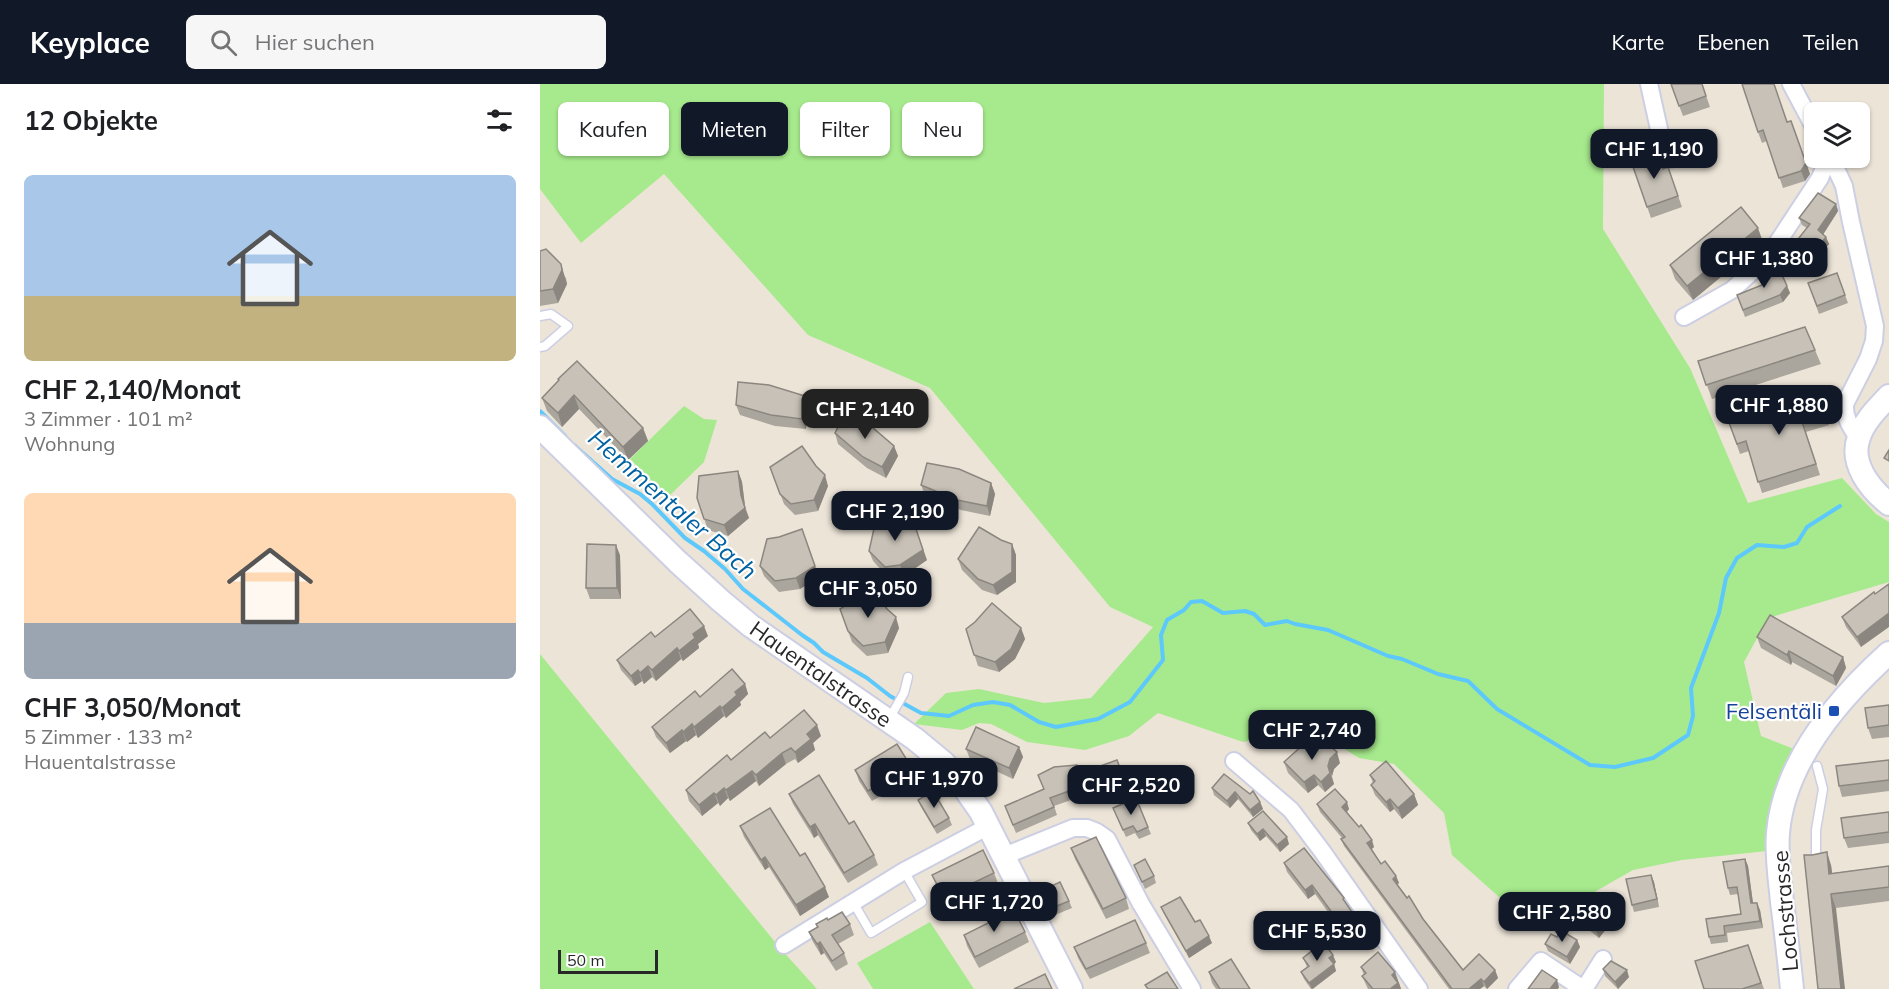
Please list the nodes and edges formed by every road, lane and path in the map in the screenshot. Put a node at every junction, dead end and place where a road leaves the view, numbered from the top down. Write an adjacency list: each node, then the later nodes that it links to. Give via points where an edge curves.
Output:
1 (1649, 84): 4 (street, via 1663,147)
2 (1791, 84): 3 (street)
3 (1804, 108)
4 (1671, 159)
5 (1825, 168): 8 (street, via 1768,257 1732,290)
6 (1835, 168): 12 (street, via 1844,186 1875,326 1868,359 1845,404 1847,421)
7 (540, 316): 9 (lane, via 551,314 568,326)
8 (1684, 317)
9 (540, 347)
10 (1889, 396): 12 (street)
11 (540, 427): 16 (street, Hauentalstrasse, via 721,601)
12 (1858, 438): 13 (street, via 1858,457 1866,481)
13 (1889, 504)
14 (1889, 652): 31 (street, Lochstrasse, via 1840,702 1811,742 1783,806 1778,858)
15 (909, 677): 16 (lane)
16 (888, 720): 19 (street, Hauentalstrasse, via 944,763)
17 (1234, 761): 28 (street, via 1291,810)
18 (1817, 766): 21 (lane, via 1822,789)
19 (989, 826): 20 (street, Hauentalstrasse); 22 (street)
20 (1004, 855): 26 (street, Hauentalstrasse); 27 (street, via 1073,828 1087,828 1107,839)
21 (1816, 862)
22 (904, 871): 23 (street); 23 (lane, via 922,902 871,933)
23 (852, 902): 24 (street)
24 (784, 945)
25 (1603, 959): 30 (street)
26 (1071, 989)
27 (1192, 989)
28 (1419, 989)
29 (1517, 989): 30 (street, via 1541,961)
30 (1583, 989)
31 (1792, 989)

